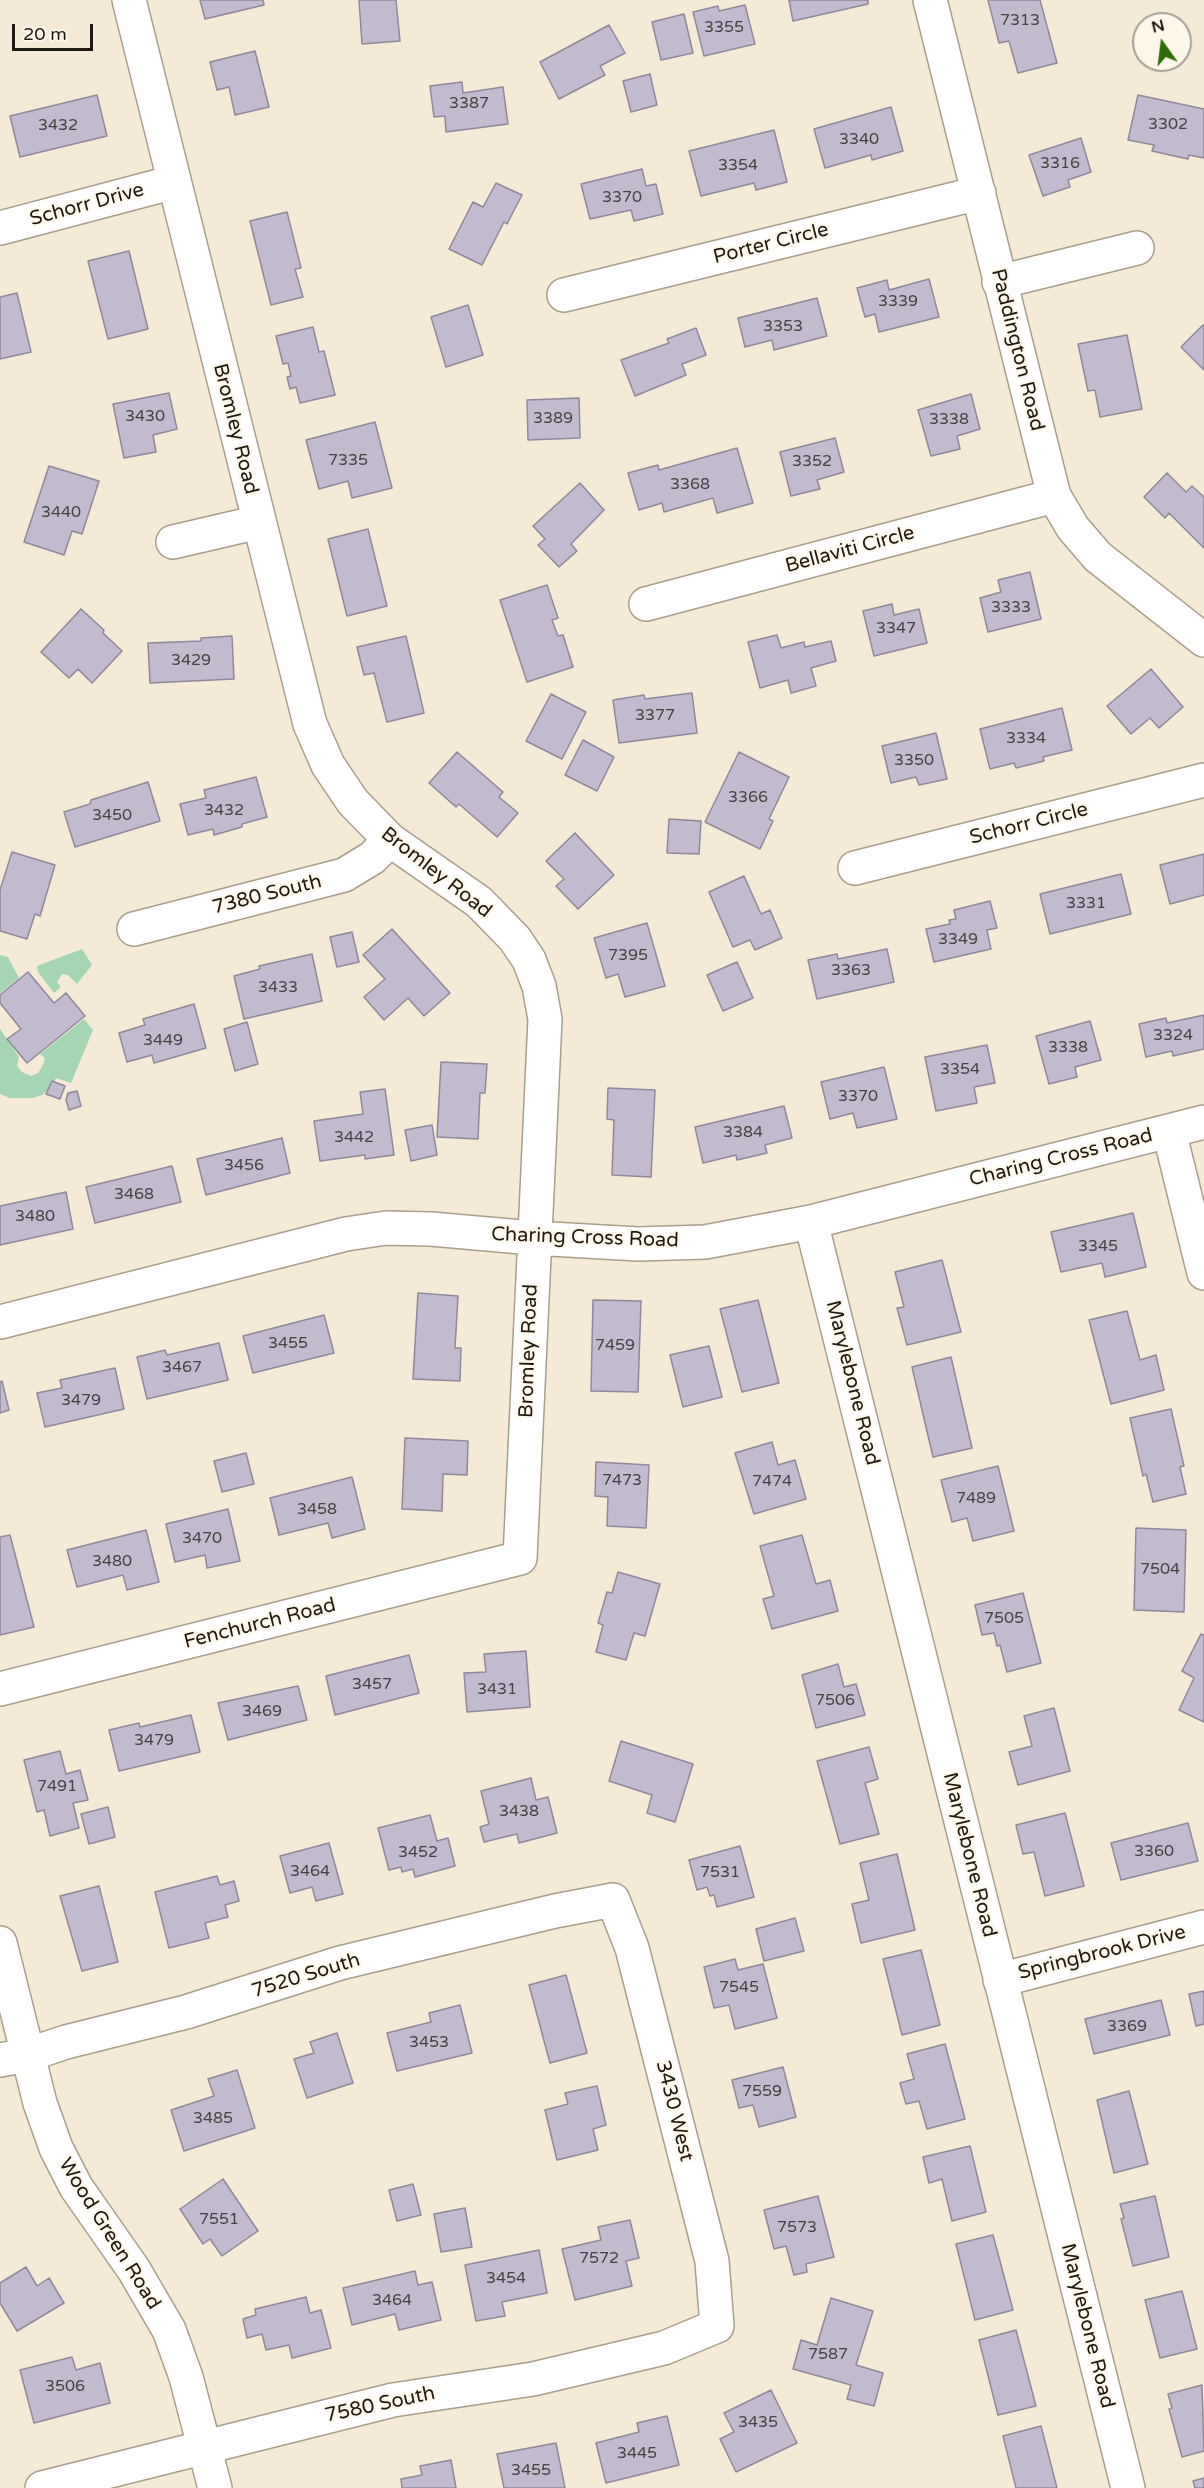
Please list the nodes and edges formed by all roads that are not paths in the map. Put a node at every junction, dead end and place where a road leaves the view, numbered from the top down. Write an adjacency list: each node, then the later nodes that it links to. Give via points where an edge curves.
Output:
1 (129, 0): 3 (street, Bromley Road)
2 (930, 0): 4 (street, Paddington Road)
3 (174, 182): 5 (street, Schorr Drive); 10 (street, Bromley Road)
4 (979, 193): 7 (street, Paddington Road); 8 (street, Porter Circle)
5 (0, 228)
6 (1137, 248): 7 (street)
7 (999, 282): 9 (street, Paddington Road)
8 (564, 295)
9 (1054, 496): 12 (street, Bellaviti Circle); 13 (street, Paddington Road, via 1073,528 1098,557)
10 (259, 522): 11 (street); 15 (street, Bromley Road, via 310,724 328,765 353,802)
11 (173, 542)
12 (646, 604)
13 (1204, 640)
14 (1204, 780): 16 (street, Schorr Circle)
15 (390, 840): 17 (street, 7380 South, via 372,858 344,875); 21 (street, Bromley Road, via 479,902 516,939 539,986 545,1019)
16 (855, 868)
17 (134, 929)
18 (1204, 1122): 19 (street, Charing Cross Road)
19 (1169, 1131): 20 (street, Charing Cross Road); 22 (street)
20 (811, 1222): 21 (street, Charing Cross Road, via 705,1242 638,1244); 29 (street, Marylebone Road)
21 (533, 1238): 23 (street, Charing Cross Road, via 386,1228 346,1234); 24 (street, Bromley Road)
22 (1204, 1273)
23 (0, 1322)
24 (520, 1558): 25 (street, Fenchurch Road)
25 (0, 1689)
26 (614, 1900): 30 (street, 7520 South, via 340,1964 196,2010); 31 (street, 3430 West, via 632,1948 712,2261)
27 (1204, 1927): 29 (street, Springbrook Drive)
28 (0, 1943): 30 (street, Wood Green Road)
29 (999, 1980): 35 (street, Marylebone Road)
30 (14, 2058): 32 (street, Wood Green Road, via 40,2103 56,2148 76,2187 134,2270 169,2330)
31 (717, 2326): 32 (street, 7580 South, via 664,2348 598,2364 533,2379 393,2400)
32 (206, 2448): 33 (street, 7580 South); 34 (street, Wood Green Road)
33 (42, 2488)
34 (216, 2488)
35 (1128, 2488)

